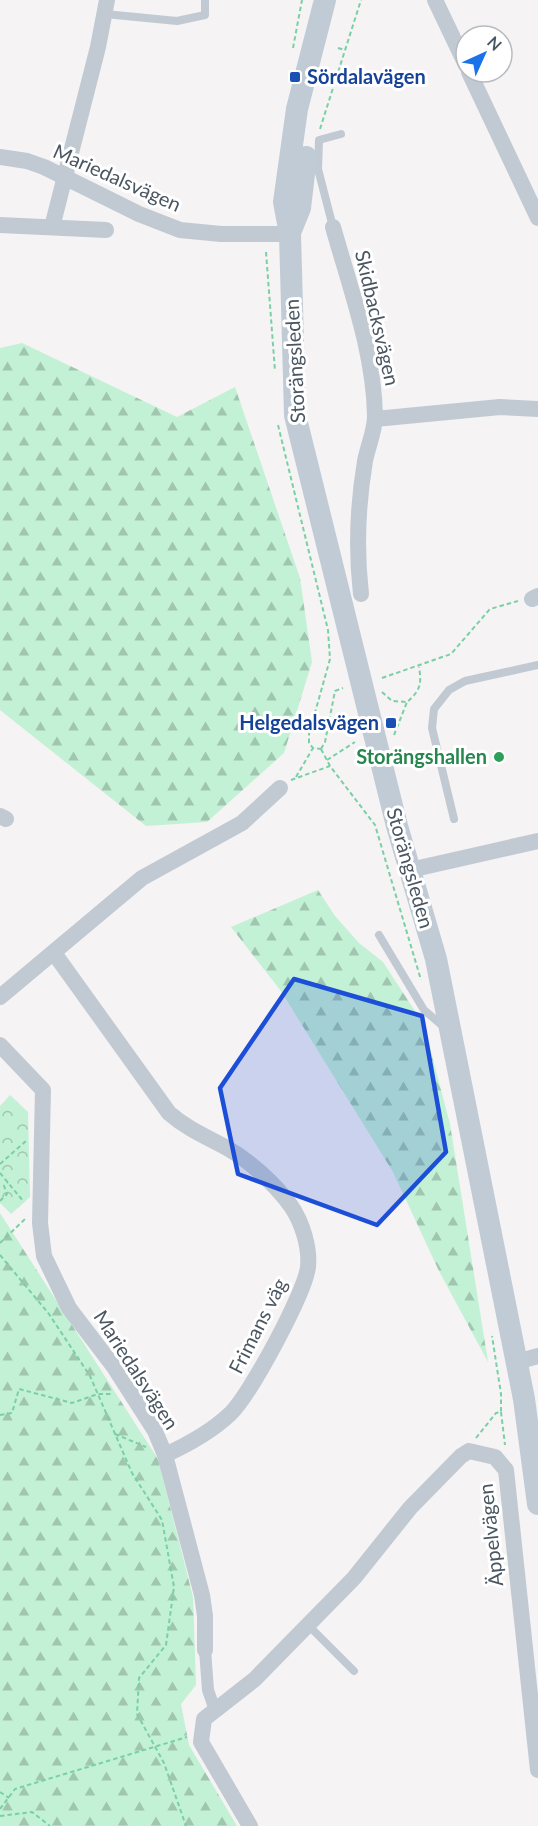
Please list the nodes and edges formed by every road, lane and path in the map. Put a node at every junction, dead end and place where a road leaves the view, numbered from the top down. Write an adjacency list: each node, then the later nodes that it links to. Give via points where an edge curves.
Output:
1 (205, 0): 6 (lane, via 205,15 177,21)
2 (325, 0): 20 (main road, Storängsleden, via 297,109 284,202)
3 (338, 0): 20 (main road, Storängsleden, via 311,112 300,208)
4 (361, 0): 9 (path)
5 (435, 0): 7 (street)
6 (106, 7): 14 (street)
7 (454, 40)
8 (338, 48): 9 (path)
9 (345, 50): 12 (path, via 322,118)
10 (475, 84): 15 (street)
11 (341, 134): 12 (lane)
12 (319, 140): 18 (lane, via 318,169)
13 (0, 158): 14 (street, Mariedalsvägen, via 27,161)
14 (65, 177): 17 (street); 20 (street, Mariedalsvägen, via 180,230)
15 (538, 218)
16 (0, 225): 17 (street)
17 (52, 227): 19 (street)
18 (333, 227): 24 (street, Skidbacksvägen, via 368,355)
19 (106, 230)
20 (290, 234): 44 (main road, Storängsleden, via 295,415)
21 (266, 252): 22 (path)
22 (275, 377)
23 (538, 409): 24 (street, via 490,408)
24 (375, 419): 26 (street, Skidbacksvägen, via 359,511)
25 (278, 423): 36 (path, via 328,630 330,659 309,734)
26 (361, 594)
27 (535, 597): 29 (path, via 490,609 451,654)
28 (538, 665): 42 (lane, via 465,681 449,690 434,709 432,728)
29 (419, 667): 30 (path); 33 (path, via 422,682 418,693)
30 (382, 678)
31 (346, 687): 37 (path, via 334,691 326,742)
32 (379, 688): 33 (path, via 392,701)
33 (407, 702): 34 (path)
34 (394, 735)
35 (355, 742): 38 (path)
36 (313, 748): 37 (path); 40 (path)
37 (321, 749): 38 (path)
38 (327, 760): 39 (path)
39 (330, 766): 40 (path); 47 (path, via 375,825)
40 (296, 777): 41 (path)
41 (280, 788): 46 (street, via 242,823 142,878)
42 (454, 819)
43 (538, 841): 44 (street)
44 (410, 870): 49 (main road, Storängsleden, via 435,959)
45 (379, 935): 49 (lane, via 424,1010)
46 (54, 953): 48 (street); 66 (street, Frimans väg, via 169,1113 187,1128 237,1154 272,1185 291,1207 305,1240 308,1264 304,1288 244,1399 204,1436)
47 (423, 987)
48 (0, 997)
49 (450, 1033): 60 (main road, Storängsleden)
50 (0, 1045): 51 (street, Mariedalsvägen, via 43,1090)
51 (43, 1129): 52 (path); 56 (street, Mariedalsvägen)
52 (0, 1164)
53 (0, 1173): 54 (path)
54 (8, 1182): 55 (path, via 4,1186 7,1194); 56 (path)
55 (0, 1201)
56 (32, 1203): 57 (path); 61 (street, Mariedalsvägen, via 54,1282)
57 (0, 1243)
58 (0, 1255): 62 (path, via 49,1314)
59 (491, 1333): 63 (path)
60 (527, 1359): 69 (main road, Storängsleden)
61 (131, 1393): 62 (path); 66 (street, Mariedalsvägen)
62 (98, 1394): 64 (path, via 72,1403 19,1389 12,1413); 65 (path)
63 (501, 1412): 67 (path); 68 (path)
64 (0, 1415)
65 (115, 1434): 66 (path); 75 (path, via 132,1473 162,1520 174,1587 166,1645 139,1678 137,1714)
66 (165, 1455): 71 (street, Mariedalsvägen, via 202,1595)
67 (460, 1456): 68 (street, Äppelvägen, via 470,1451 488,1454 500,1460); 70 (street)
68 (506, 1470): 76 (street, Äppelvägen)
69 (538, 1504)
70 (308, 1625): 72 (lane); 73 (street, via 255,1679)
71 (205, 1650): 73 (street, Mariedalsvägen, via 208,1690)
72 (354, 1671)
73 (215, 1710): 74 (street, via 204,1719)
74 (201, 1732): 75 (path); 83 (street, via 207,1753)
75 (154, 1748): 78 (path, via 15,1789); 82 (path, via 164,1763)
76 (538, 1770)
77 (0, 1792): 78 (path)
78 (9, 1797): 79 (path)
79 (0, 1809)
80 (0, 1816): 81 (path, via 32,1812)
81 (50, 1826)
82 (186, 1826)
83 (250, 1826)

